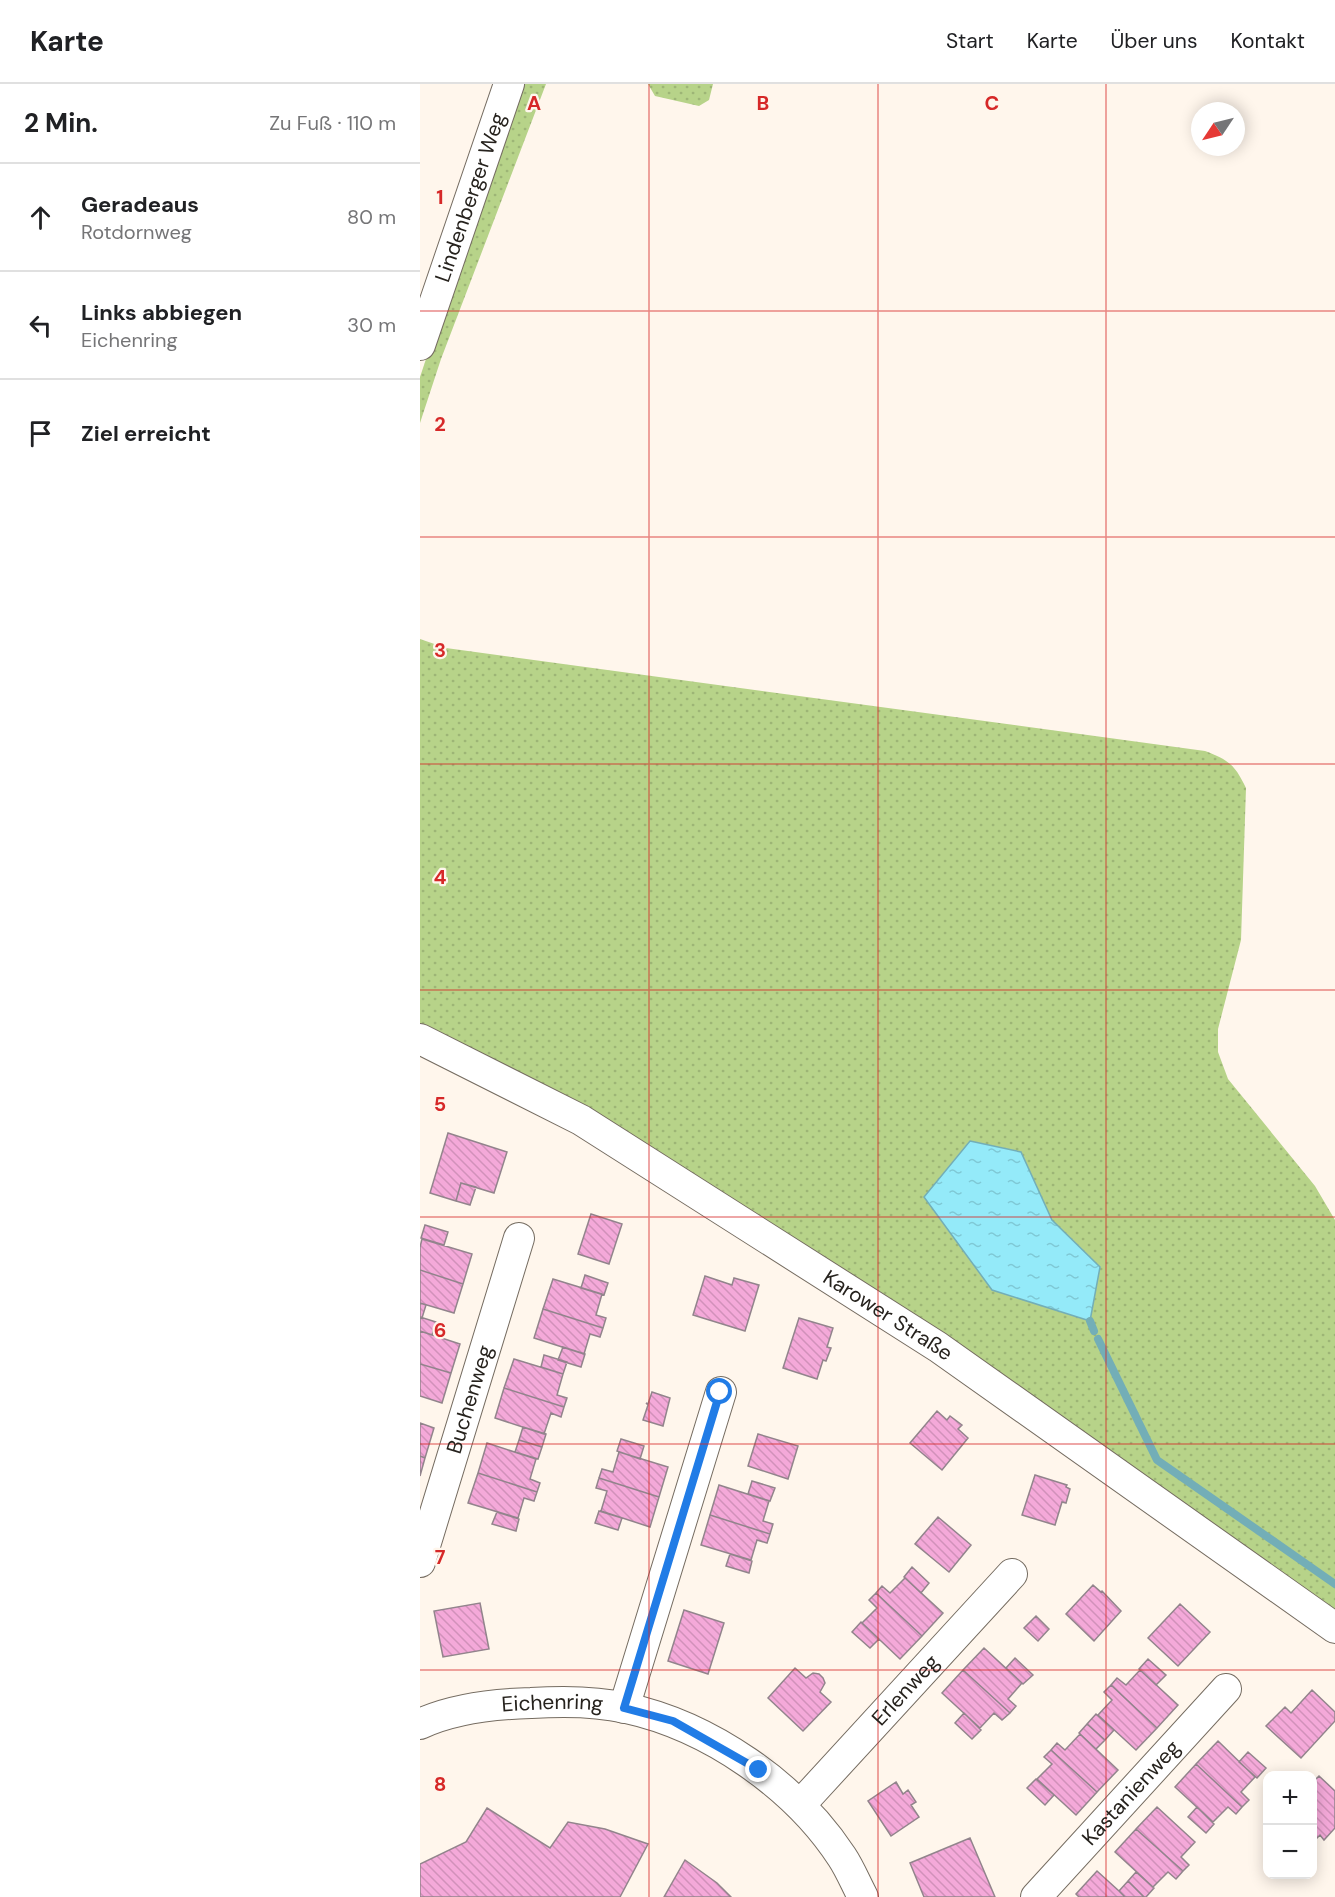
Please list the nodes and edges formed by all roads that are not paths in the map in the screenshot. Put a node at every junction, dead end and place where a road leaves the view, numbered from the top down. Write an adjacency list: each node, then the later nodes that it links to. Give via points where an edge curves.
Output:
1 (509, 84): 2 (street, Lindenberger Weg)
2 (420, 345)
3 (420, 1039): 8 (street, Karower Straße, via 581,1120 938,1347)
4 (519, 1238): 6 (street, Buchenweg)
5 (720, 1392): 10 (street)
6 (420, 1562)
7 (1012, 1574): 12 (street, Erlenweg)
8 (1335, 1629)
9 (1226, 1689): 14 (street, Kastanienweg)
10 (624, 1708): 11 (street, Eichenring, via 560,1701); 12 (street, Eichenring, via 673,1721 717,1745 759,1770)
11 (422, 1717)
12 (800, 1805): 13 (street, Eichenring, via 842,1857)
13 (862, 1897)
14 (1036, 1897)

